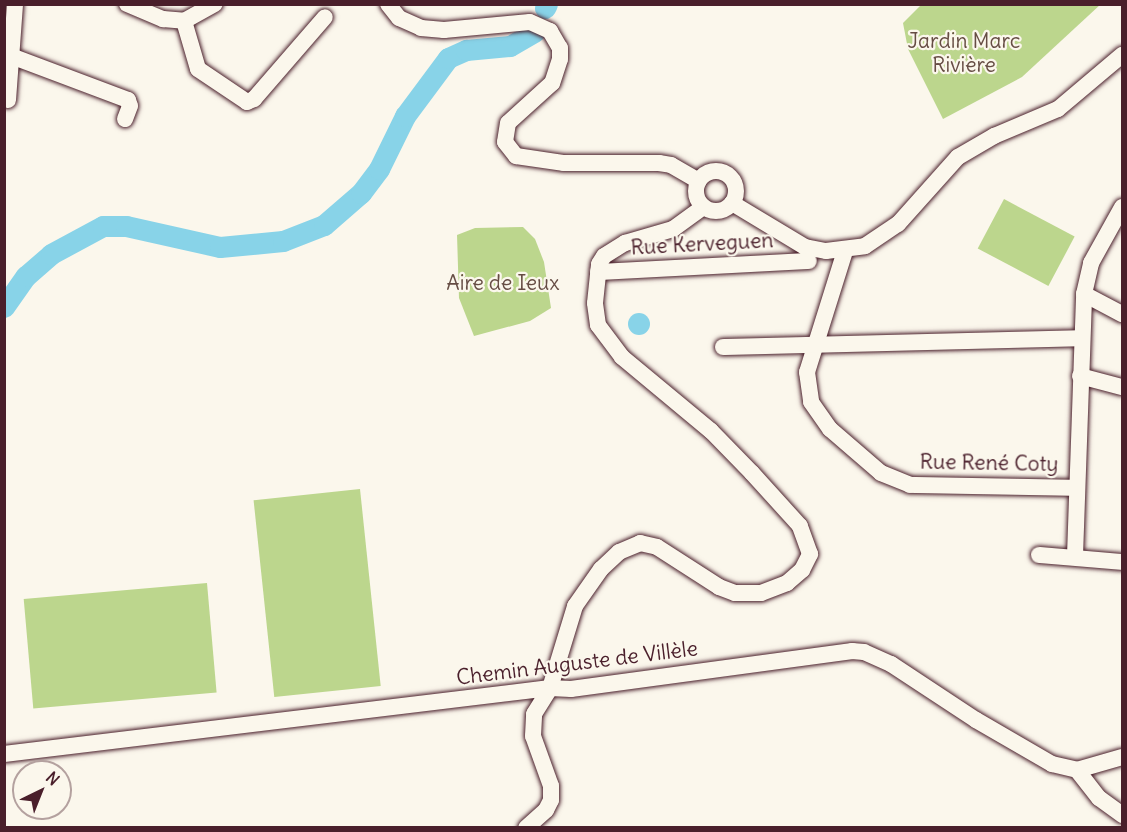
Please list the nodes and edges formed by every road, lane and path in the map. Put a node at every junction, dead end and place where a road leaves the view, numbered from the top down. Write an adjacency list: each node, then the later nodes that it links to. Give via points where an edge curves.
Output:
1 (15, 4): 8 (street)
2 (127, 4): 6 (street, via 163,19)
3 (215, 4): 6 (street)
4 (388, 4): 11 (street, via 399,18 421,28 444,30 530,22 550,32 560,48 561,59 552,83 508,123 505,142 516,156 564,163 659,163 671,165)
5 (325, 17): 6 (street, via 254,99 246,102 198,69)
6 (184, 21)
7 (1122, 55): 15 (street, via 1058,109 994,136 958,157 885,236)
8 (11, 56): 9 (street); 10 (street, via 128,100)
9 (8, 100)
10 (125, 119)
11 (699, 182): 12 (street, via 708,173 726,174 736,190); 13 (street, via 696,192)
12 (732, 203): 13 (street, via 721,211); 15 (street, via 787,239 826,251)
13 (703, 207): 17 (street, via 673,228 612,248 599,264)
14 (1122, 207): 18 (street, via 1091,263)
15 (845, 251): 21 (street, Rue René Coty)
16 (809, 261): 17 (street, Rue Kerveguen)
17 (598, 272): 29 (street, via 595,303 598,325 606,339 711,431 752,473 800,526 810,554 802,570 787,583 761,593 735,593 691,572 657,547 640,543 627,547 601,569 575,606)
18 (1084, 294): 19 (street); 20 (street)
19 (1122, 314)
20 (1081, 338): 21 (street); 23 (street)
21 (817, 345): 22 (street); 25 (street, Rue René Coty, via 807,372 812,402 830,429 881,473 910,485)
22 (723, 348)
23 (1080, 376): 24 (street); 25 (street)
24 (1122, 387)
25 (1077, 488): 27 (street)
26 (1039, 555): 27 (street)
27 (1075, 556): 28 (street)
28 (1122, 562)
29 (550, 688): 30 (street, Chemin Auguste de Villèle); 32 (street, Chemin Auguste de Villèle, via 571,690 835,652 864,652 891,664 1028,753); 34 (street, via 532,724 536,748 551,786 551,800)
30 (4, 754)
31 (1122, 757): 32 (street)
32 (1077, 770): 33 (street, via 1099,798)
33 (1122, 815)
34 (526, 828)

